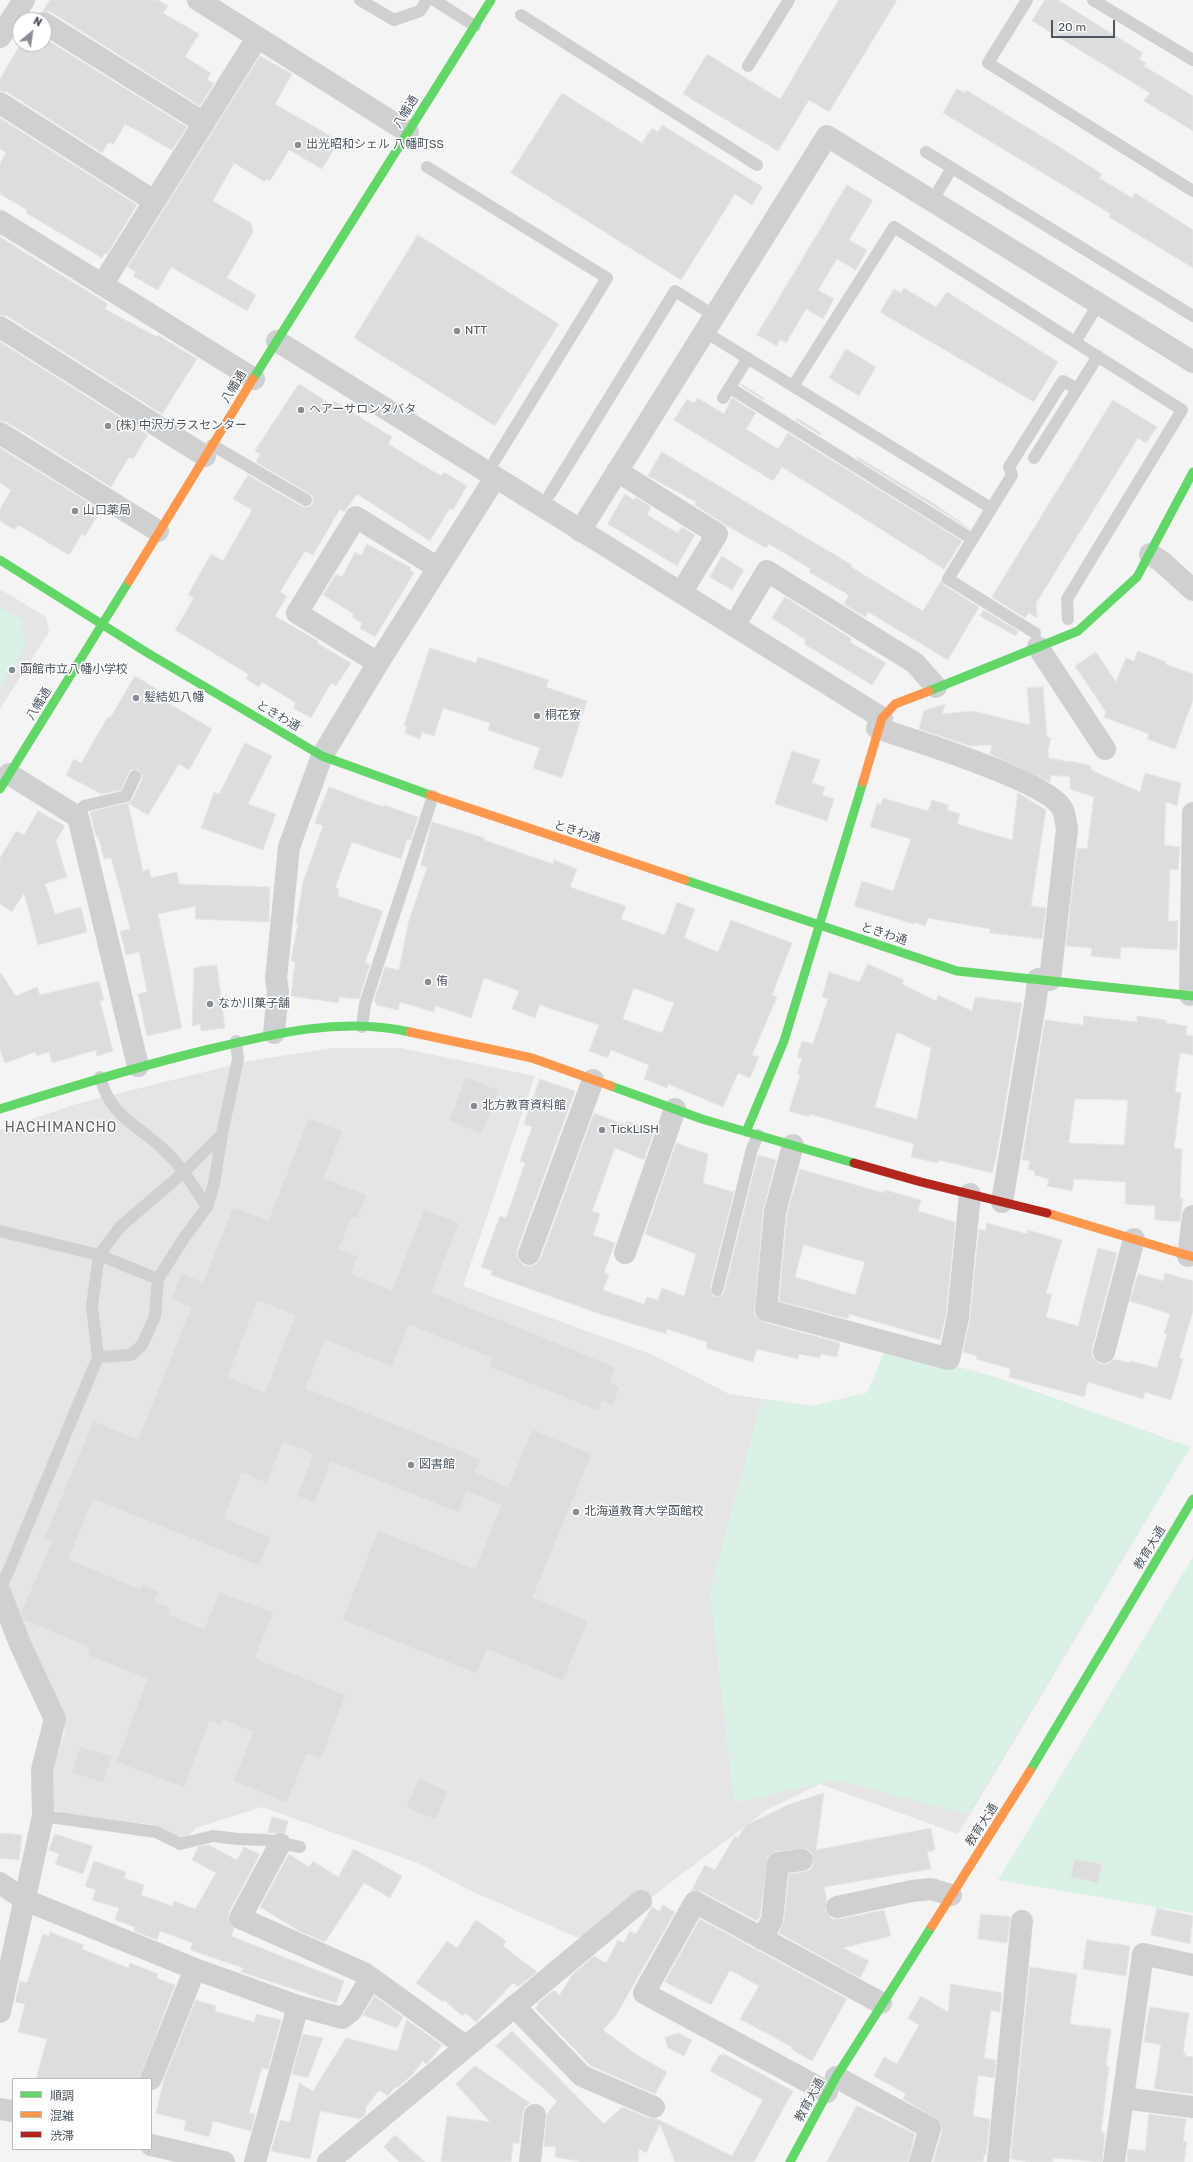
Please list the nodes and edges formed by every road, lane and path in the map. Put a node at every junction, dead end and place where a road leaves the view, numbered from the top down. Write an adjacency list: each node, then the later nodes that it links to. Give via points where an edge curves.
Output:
1 (198, 0): 15 (street)
2 (360, 0): 3 (lane, via 394,20 420,11)
3 (427, 0)
4 (434, 0): 12 (lane)
5 (491, 0): 12 (street, 八幡通)
6 (789, 0): 17 (lane)
7 (1027, 0): 25 (lane, via 988,63)
8 (1093, 0): 16 (lane)
9 (22, 4): 10 (street); 14 (street)
10 (30, 12)
11 (520, 15): 22 (lane)
12 (475, 26): 20 (street, 八幡通)
13 (52, 28): 19 (street)
14 (0, 37)
15 (257, 38): 19 (street); 20 (street)
16 (1193, 60)
17 (748, 66)
18 (0, 103): 26 (street)
19 (204, 123): 26 (street)
20 (408, 132): 34 (street, 八幡通)
21 (926, 152): 24 (lane)
22 (757, 165)
23 (427, 167): 45 (lane, via 607,278)
24 (952, 168): 27 (lane); 31 (lane)
25 (1193, 191)
26 (154, 201): 29 (street)
27 (932, 201): 30 (street); 32 (street, via 827,136)
28 (0, 221): 29 (street)
29 (102, 285): 39 (street)
30 (1098, 304): 35 (lane); 38 (street)
31 (1193, 316)
32 (710, 324): 37 (lane); 46 (street); 49 (lane, via 675,291)
33 (0, 328): 43 (street)
34 (277, 341): 39 (street, 八幡通); 45 (street)
35 (1076, 341): 36 (lane); 40 (lane, via 894,228)
36 (1098, 356): 41 (lane); 60 (lane, via 1182,410 1067,600)
37 (748, 358): 40 (lane); 54 (lane, via 726,393)
38 (1193, 362)
39 (254, 378): 43 (street, 八幡通)
40 (793, 386): 51 (lane)
41 (1078, 389): 44 (lane); 51 (lane, via 1063,381 1009,467 1012,475)
42 (0, 433): 52 (street)
43 (209, 451): 50 (lane); 52 (street, 八幡通)
44 (1034, 458)
45 (495, 469): 53 (street); 57 (street)
46 (617, 471): 53 (street); 59 (street, via 717,534)
47 (1193, 472): 48 (street)
48 (1188, 492): 55 (street)
49 (550, 494)
50 (306, 500)
51 (991, 508): 54 (lane)
52 (158, 531): 61 (street, 八幡通)
53 (580, 531): 59 (street)
54 (972, 539): 63 (lane, via 948,579)
55 (1150, 554): 58 (street); 63 (street, via 1136,577 1078,631)
56 (0, 560): 61 (street, ときわ通)
57 (438, 568): 64 (street); 64 (street, via 356,517 297,613)
58 (1193, 590)
59 (681, 594): 62 (street)
60 (1068, 619)
61 (101, 625): 68 (street, ときわ通); 70 (street, 八幡通)
62 (734, 626): 65 (street, via 767,571 915,663); 66 (street)
63 (1036, 640): 65 (street); 67 (street, via 1044,659)
64 (378, 663): 68 (street)
65 (936, 687): 66 (street, via 895,704)
66 (880, 723): 74 (street); 75 (street, via 1040,789 1062,808 1067,829)
67 (1106, 749)
68 (322, 756): 71 (street, ときわ通); 78 (street, via 289,847 276,979 278,991)
69 (136, 776): 73 (lane, via 126,796 84,806)
70 (5, 782): 73 (street)
71 (433, 796): 74 (street, ときわ通); 77 (lane, via 365,1004)
72 (1193, 813): 76 (street)
73 (78, 817): 80 (street)
74 (821, 925): 75 (street, ときわ通, via 957,971); 86 (street)
75 (1044, 979): 76 (street, ときわ通); 90 (street, via 1036,998)
76 (1191, 995)
77 (362, 1027): 78 (street, via 319,1026); 82 (street, via 393,1028 477,1045 532,1058)
78 (274, 1033): 79 (street)
79 (236, 1041): 80 (street); 85 (lane, via 238,1058)
80 (138, 1066): 81 (street)
81 (100, 1077): 83 (street); 88 (lane, via 110,1104 163,1148)
82 (593, 1080): 84 (street); 96 (street)
83 (0, 1109)
84 (674, 1109): 86 (street); 95 (street)
85 (222, 1134): 88 (lane); 91 (lane, via 214,1184)
86 (752, 1134): 87 (street); 100 (lane, via 752,1149)
87 (792, 1145): 89 (street); 89 (street, via 775,1212 766,1310 950,1359 958,1317)
88 (184, 1172): 91 (lane); 97 (lane, via 120,1227)
89 (970, 1194): 90 (street)
90 (1002, 1202): 94 (street)
91 (207, 1207): 99 (lane)
92 (1193, 1216): 98 (street)
93 (0, 1231): 97 (lane)
94 (1134, 1238): 98 (street); 101 (street)
95 (625, 1253)
96 (529, 1254)
97 (99, 1255): 99 (lane); 102 (lane, via 92,1306)
98 (1191, 1257)
99 (158, 1279): 102 (lane, via 155,1316 142,1345 131,1355)
100 (717, 1290)
101 (1104, 1352)
102 (98, 1357): 104 (lane)
103 (1193, 1499): 109 (street, 教育大通, via 1004,1813)
104 (0, 1592): 105 (street, via 20,1644 55,1719 42,1770)
105 (43, 1816): 106 (lane, via 156,1832 180,1844 213,1836 266,1840); 110 (street)
106 (290, 1846): 117 (street, via 240,1918)
107 (802, 1860): 114 (street, via 778,1863 772,1920)
108 (0, 1883): 110 (street)
109 (951, 1895): 112 (street, via 931,1889 912,1891); 119 (street, 教育大通)
110 (25, 1900): 116 (street); 118 (street)
111 (641, 1901): 121 (street)
112 (837, 1907)
113 (1022, 1921): 138 (street)
114 (762, 1939): 119 (street); 124 (street, via 695,1902 644,1993)
115 (1193, 1965): 125 (street, via 1143,1954)
116 (195, 1969): 120 (street); 123 (street)
117 (371, 1978): 120 (street, via 351,2010 342,2018); 122 (street)
118 (2, 1999)
119 (881, 2004): 124 (street, 教育大通)
120 (298, 2006): 133 (street)
121 (514, 2006): 122 (street); 126 (street, via 582,2076)
122 (465, 2046): 134 (street)
123 (151, 2078)
124 (831, 2084): 136 (street, 教育大通); 137 (street, via 930,2128)
125 (1123, 2098): 127 (street); 139 (street)
126 (654, 2107)
127 (1193, 2107)
128 (0, 2108): 129 (street)
129 (12, 2111)
130 (535, 2115): 135 (street)
131 (152, 2145): 132 (street)
132 (224, 2162)
133 (255, 2162)
134 (328, 2162)
135 (530, 2162)
136 (790, 2162)
137 (920, 2162)
138 (998, 2162)
139 (1114, 2162)

